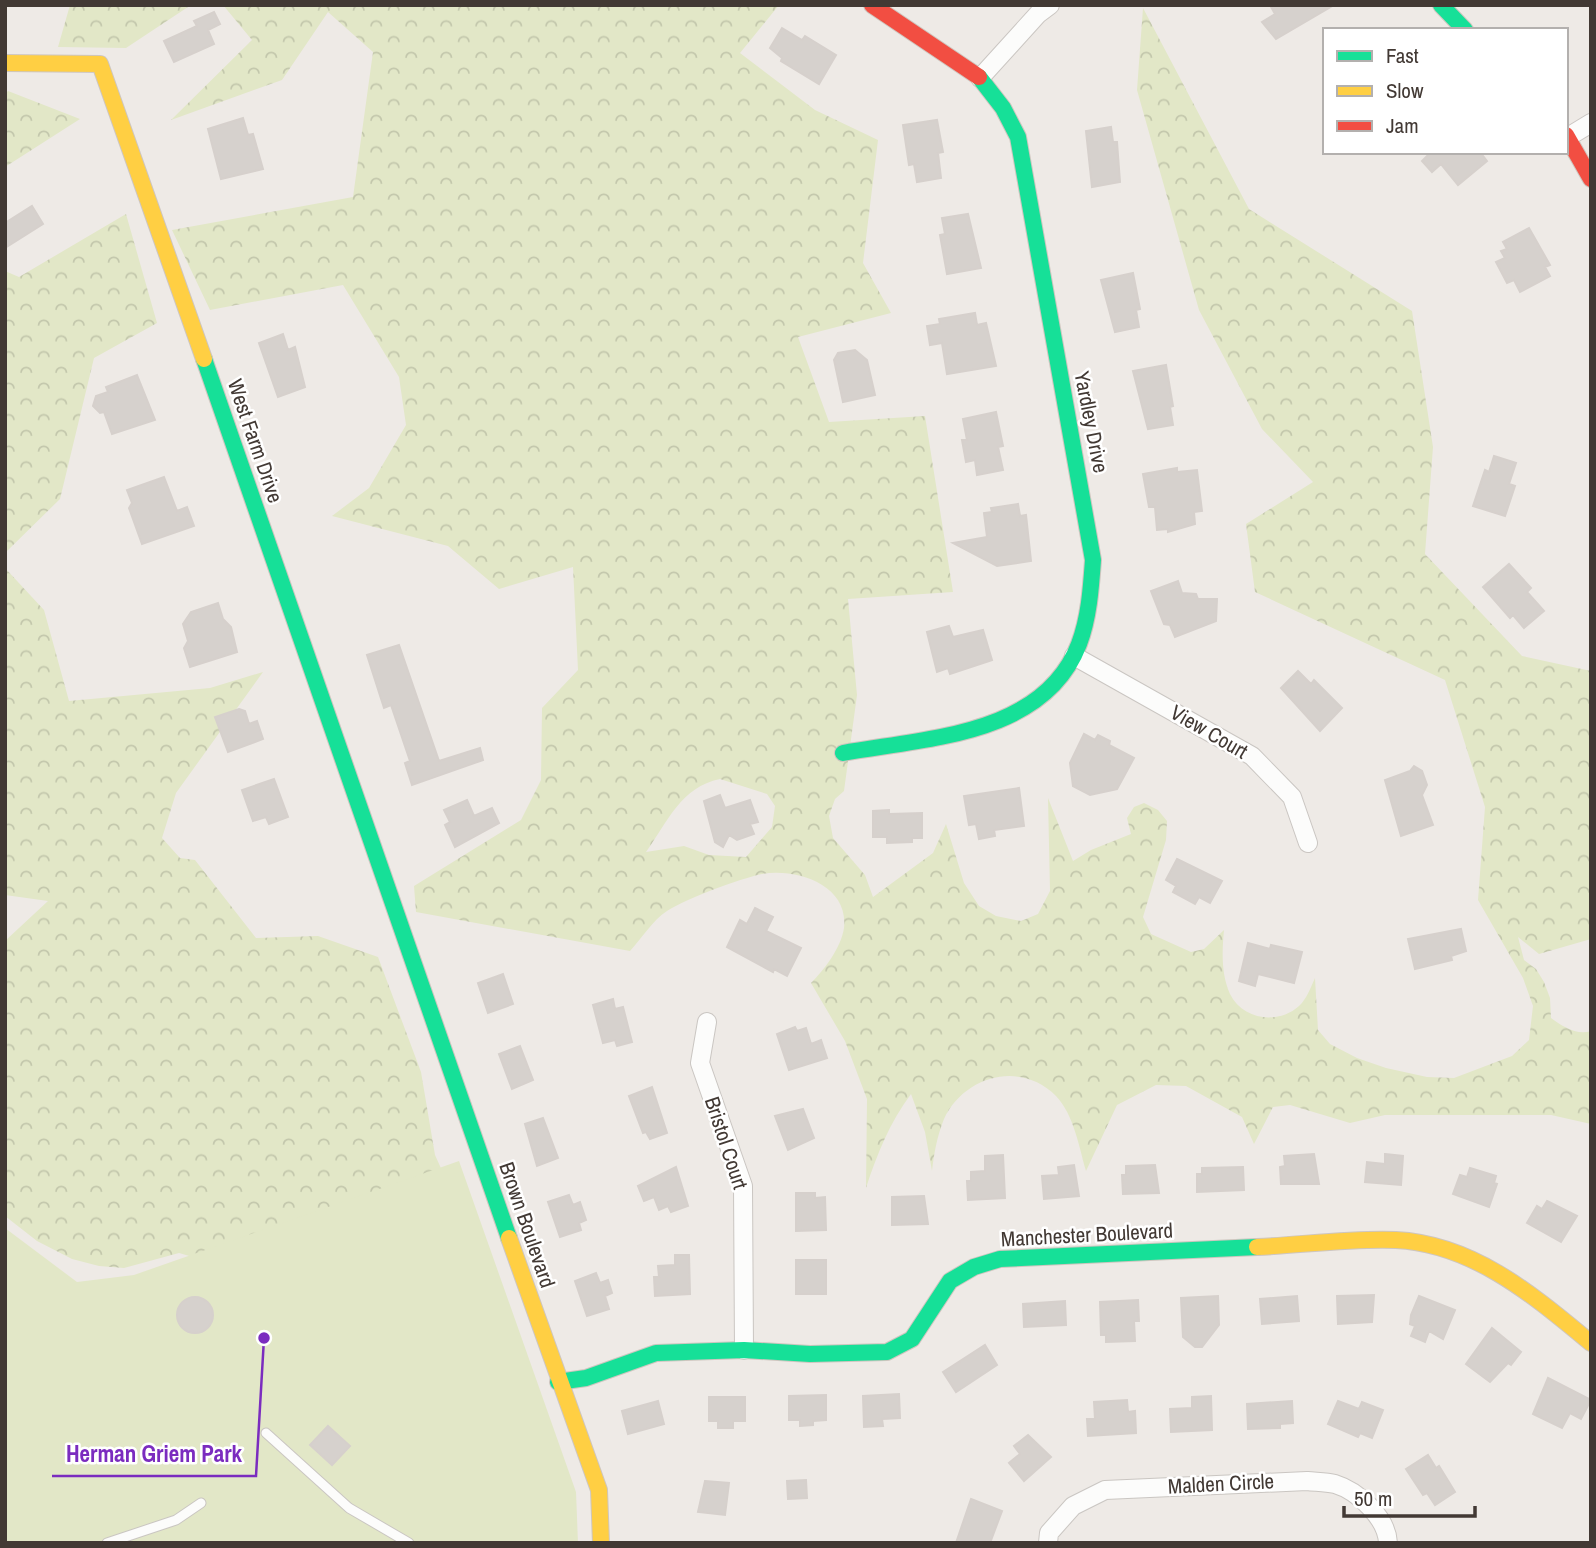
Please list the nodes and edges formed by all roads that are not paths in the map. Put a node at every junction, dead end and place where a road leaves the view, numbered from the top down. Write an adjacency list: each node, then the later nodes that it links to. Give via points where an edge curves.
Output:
1 (872, 5): 6 (street, Yardley Drive)
2 (1050, 5): 6 (street)
3 (1441, 5): 4 (street)
4 (1463, 28)
5 (5, 63): 14 (street, West Farm Drive, via 100,64)
6 (980, 78): 11 (street, Yardley Drive, via 1018,137 1086,506 1093,560 1089,608)
7 (1591, 122): 8 (street)
8 (1568, 135)
9 (1568, 138): 10 (street)
10 (1591, 179)
11 (1074, 656): 12 (street, Yardley Drive, via 1036,699 1000,720 959,734); 13 (street, View Court, via 1252,756 1292,797)
12 (843, 753)
13 (1308, 842)
14 (401, 921): 18 (street, Brown Boulevard)
15 (707, 1022): 17 (street, Bristol Court, via 700,1063 743,1186)
16 (1591, 1343): 17 (street, Manchester Boulevard, via 1539,1298 1496,1271 1428,1245 1397,1240 1000,1259 950,1281 912,1339 887,1352)
17 (744, 1350): 18 (street, Manchester Boulevard, via 656,1353 586,1378)
18 (558, 1382): 23 (street, Brown Boulevard, via 599,1490)
19 (266, 1433): 22 (lane, via 349,1508)
20 (201, 1503): 21 (lane, via 176,1520)
21 (107, 1543)
22 (409, 1543)
23 (601, 1543)
24 (1048, 1543): 25 (street, Malden Circle, via 1049,1533 1073,1506 1105,1490 1307,1480 1336,1484 1358,1497 1375,1512)
25 (1388, 1543)

